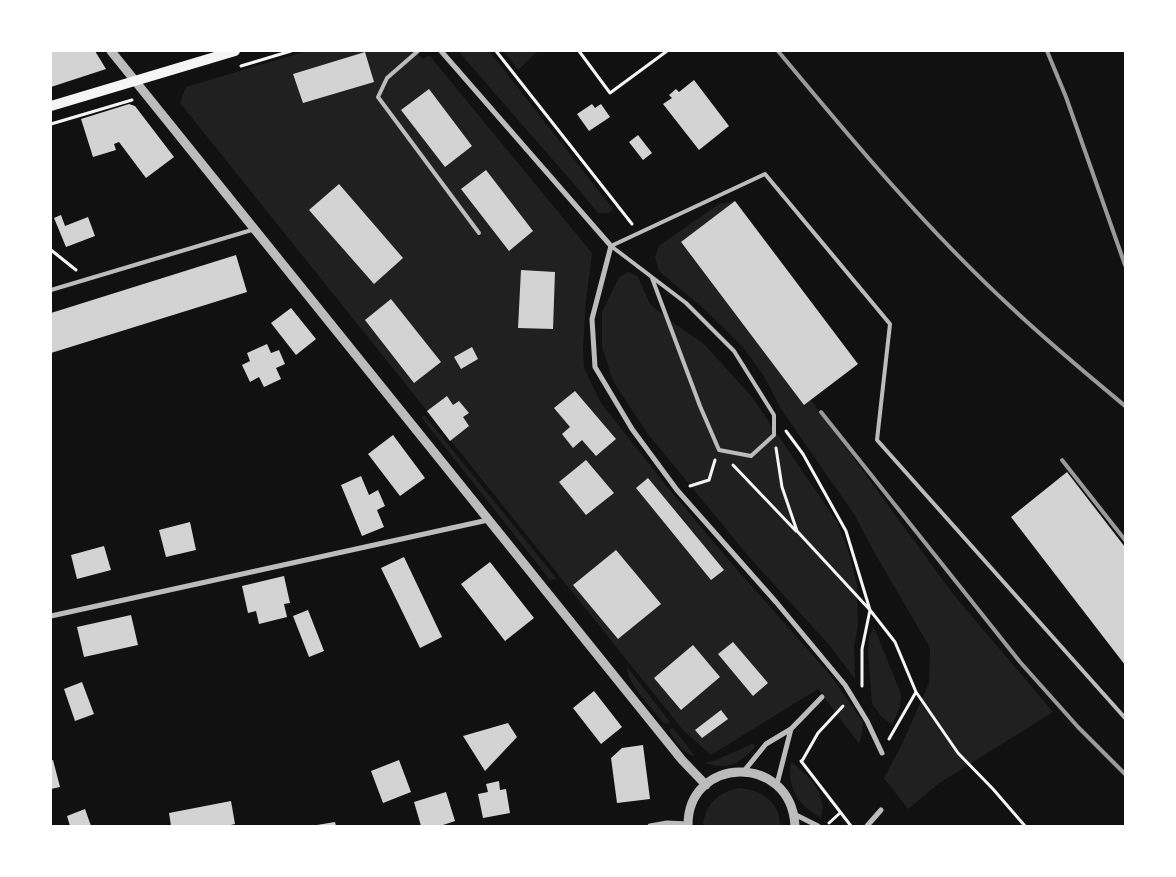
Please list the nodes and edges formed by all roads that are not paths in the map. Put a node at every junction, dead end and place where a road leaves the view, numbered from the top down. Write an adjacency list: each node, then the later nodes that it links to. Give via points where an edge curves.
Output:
1 (111, 51): 5 (street)
2 (236, 51): 5 (main road)
3 (418, 51): 8 (lane, via 387,78 378,97)
4 (441, 51): 9 (street)
5 (136, 81): 6 (main road); 7 (street)
6 (51, 106)
7 (255, 229): 11 (lane); 12 (street)
8 (478, 233)
9 (611, 246): 10 (lane); 15 (lane, via 764,174 890,324 877,440); 17 (street, via 592,319 595,367 632,429 677,490 783,609 845,686)
10 (652, 278): 10 (lane, via 686,303 734,351 774,415 774,434 751,456 719,450)
11 (51, 290)
12 (488, 520): 13 (street); 20 (street, via 682,760)
13 (51, 616)
14 (822, 697): 16 (street)
15 (1125, 718)
16 (791, 729): 18 (street, via 766,744); 19 (street)
17 (882, 753)
18 (744, 771): 19 (street, via 757,773); 20 (street, via 722,775)
19 (777, 784): 22 (street, via 786,793)
20 (706, 785): 23 (street, via 690,808)
21 (881, 810): 27 (street)
22 (794, 814): 25 (street); 26 (street)
23 (688, 825): 24 (street, via 667,823)
24 (650, 826)
25 (795, 826)
26 (818, 826)
27 (867, 826)

